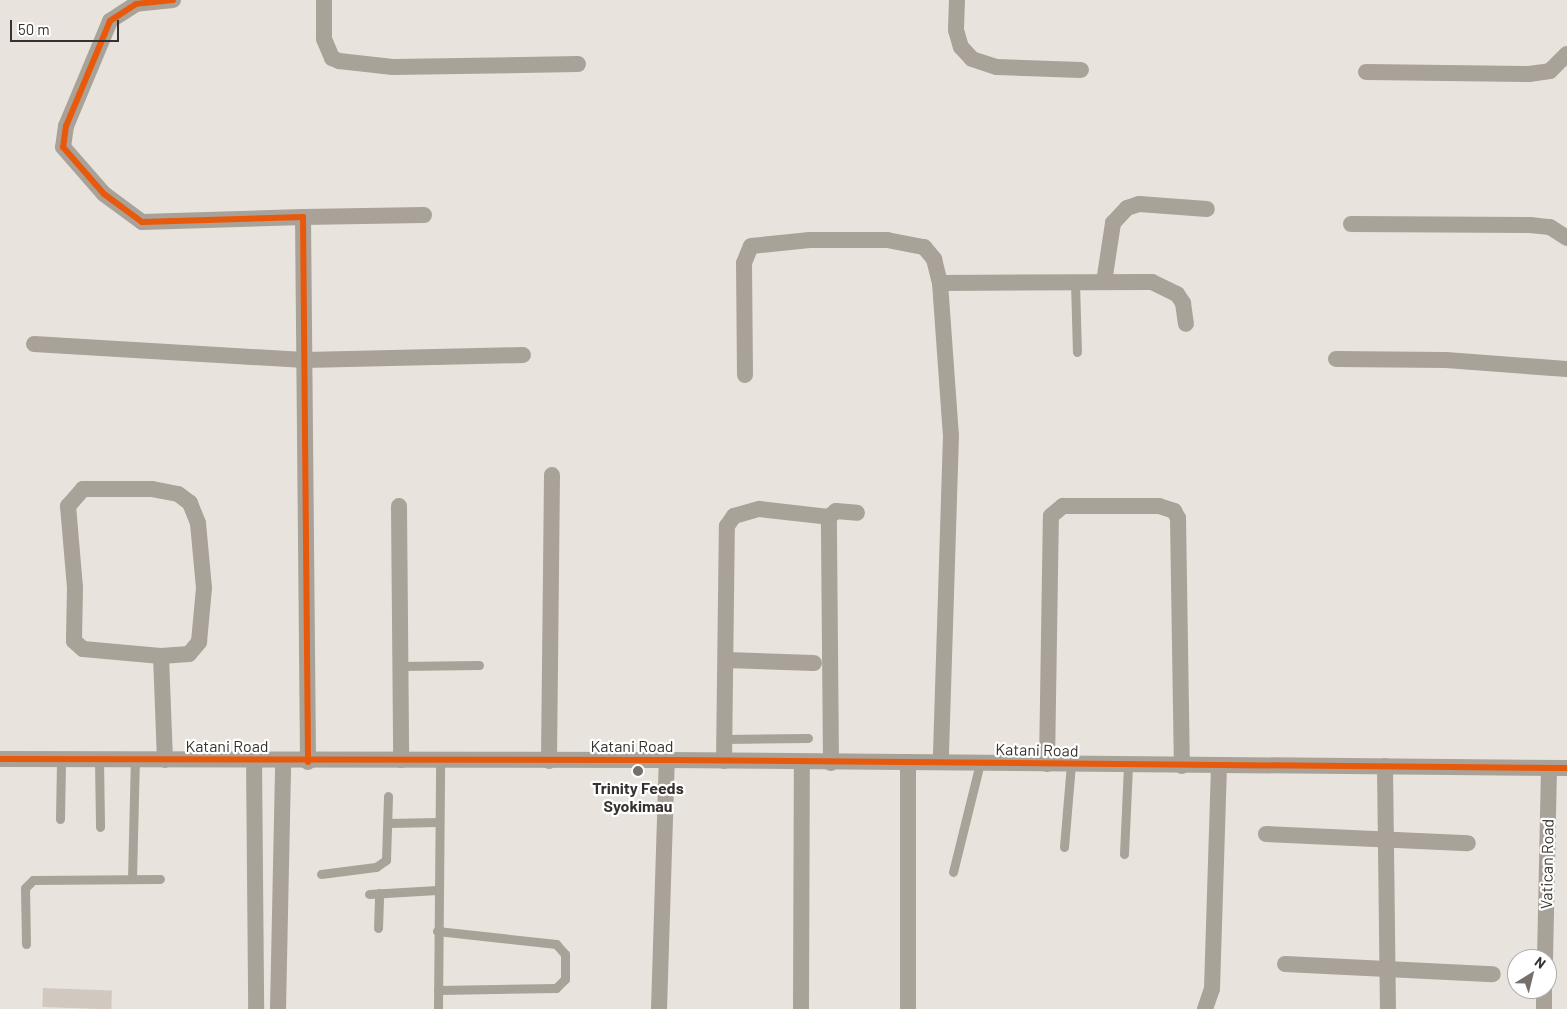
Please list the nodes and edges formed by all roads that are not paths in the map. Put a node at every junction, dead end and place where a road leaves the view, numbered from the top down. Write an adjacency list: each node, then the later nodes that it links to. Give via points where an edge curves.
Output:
1 (173, 0): 10 (street, via 124,8 110,21 62,137 67,154 104,194 142,222)
2 (324, 0): 5 (street, via 324,39 332,58 339,61 393,67)
3 (957, 0): 6 (street, via 956,30 961,48 972,60 997,67)
4 (1567, 54): 7 (street, via 1550,71 1529,74)
5 (578, 64)
6 (1081, 70)
7 (1366, 72)
8 (1207, 210): 14 (street, via 1139,204 1127,208 1114,224)
9 (424, 215): 10 (street)
10 (303, 217): 21 (street)
11 (1351, 224): 12 (street, via 1530,225 1550,227)
12 (1567, 238)
13 (1075, 282): 14 (street); 15 (street); 18 (lane)
14 (1104, 282): 16 (street, via 1152,282 1169,288 1183,303)
15 (940, 284): 23 (street, via 934,259 924,247 908,241 810,240 751,246 744,263); 49 (street, via 950,434)
16 (1186, 324)
17 (34, 344): 21 (street)
18 (1077, 352)
19 (523, 355): 21 (street)
20 (1336, 359): 22 (street, via 1446,360)
21 (305, 360): 47 (street)
22 (1567, 369)
23 (745, 375)
24 (552, 475): 45 (street)
25 (399, 506): 32 (street)
26 (857, 513): 27 (street, via 836,511)
27 (829, 517): 29 (street, via 759,509 734,516 727,526); 51 (street)
28 (161, 656): 28 (street, via 83,649 74,641 75,587 68,506 83,489 152,489 178,494 190,503 198,523 204,588 198,642 189,654); 39 (street)
29 (726, 660): 30 (street); 34 (street)
30 (814, 663)
31 (480, 665): 32 (lane)
32 (400, 666): 41 (street)
33 (808, 738): 34 (lane)
34 (724, 739): 46 (street)
35 (254, 758): 39 (street, Katani Road); 40 (street, Katani Road); 84 (street)
36 (61, 759): 37 (street, Katani Road); 44 (street, Katani Road); 62 (lane)
37 (99, 760): 38 (street, Katani Road); 65 (lane)
38 (135, 760): 39 (street, Katani Road); 73 (lane)
39 (165, 760)
40 (283, 760): 47 (street, Katani Road); 85 (street)
41 (401, 760): 42 (street, Katani Road); 47 (street, Katani Road)
42 (440, 760): 45 (street, Katani Road); 63 (lane)
43 (667, 760): 45 (street, Katani Road); 46 (street, Katani Road); 87 (street)
44 (0, 761)
45 (548, 761)
46 (724, 761): 50 (street, Katani Road)
47 (308, 762)
48 (908, 762): 49 (street, Katani Road); 51 (street, Katani Road); 89 (street)
49 (941, 762): 52 (street, Katani Road)
50 (802, 763): 51 (street, Katani Road); 88 (street)
51 (831, 763)
52 (980, 763): 53 (street, Katani Road); 71 (lane)
53 (1047, 764): 54 (street, Katani Road); 56 (street, via 1051,516 1063,506 1159,506 1174,511 1178,518)
54 (1071, 764): 55 (street, Katani Road); 69 (lane)
55 (1128, 765): 56 (street, Katani Road); 70 (lane)
56 (1182, 766): 58 (street, Katani Road)
57 (1385, 766): 58 (street, Katani Road); 59 (street, Katani Road); 67 (street)
58 (1219, 767): 90 (street, via 1212,989)
59 (1549, 768): 60 (street, Katani Road); 79 (street, Vatican Road)
60 (1567, 768)
61 (388, 796): 64 (lane)
62 (60, 819)
63 (438, 822): 64 (lane); 75 (lane)
64 (388, 823): 72 (lane, via 386,860 376,867)
65 (100, 827)
66 (1266, 834): 67 (street)
67 (1386, 841): 68 (street); 81 (street)
68 (1468, 843)
69 (1064, 847)
70 (1124, 854)
71 (953, 872)
72 (321, 874)
73 (132, 878): 74 (lane); 78 (lane, via 33,880 25,888)
74 (160, 879)
75 (437, 890): 76 (lane, via 374,893); 77 (lane)
76 (378, 928)
77 (437, 930): 83 (lane); 83 (lane, via 556,944 564,954 566,979 556,988)
78 (26, 944)
79 (1545, 949)
80 (1285, 964): 81 (street)
81 (1386, 967): 82 (street); 91 (street)
82 (1493, 974)
83 (438, 990): 86 (lane)
84 (256, 1009)
85 (278, 1009)
86 (438, 1009)
87 (659, 1009)
88 (801, 1009)
89 (908, 1009)
90 (1205, 1009)
91 (1388, 1009)

